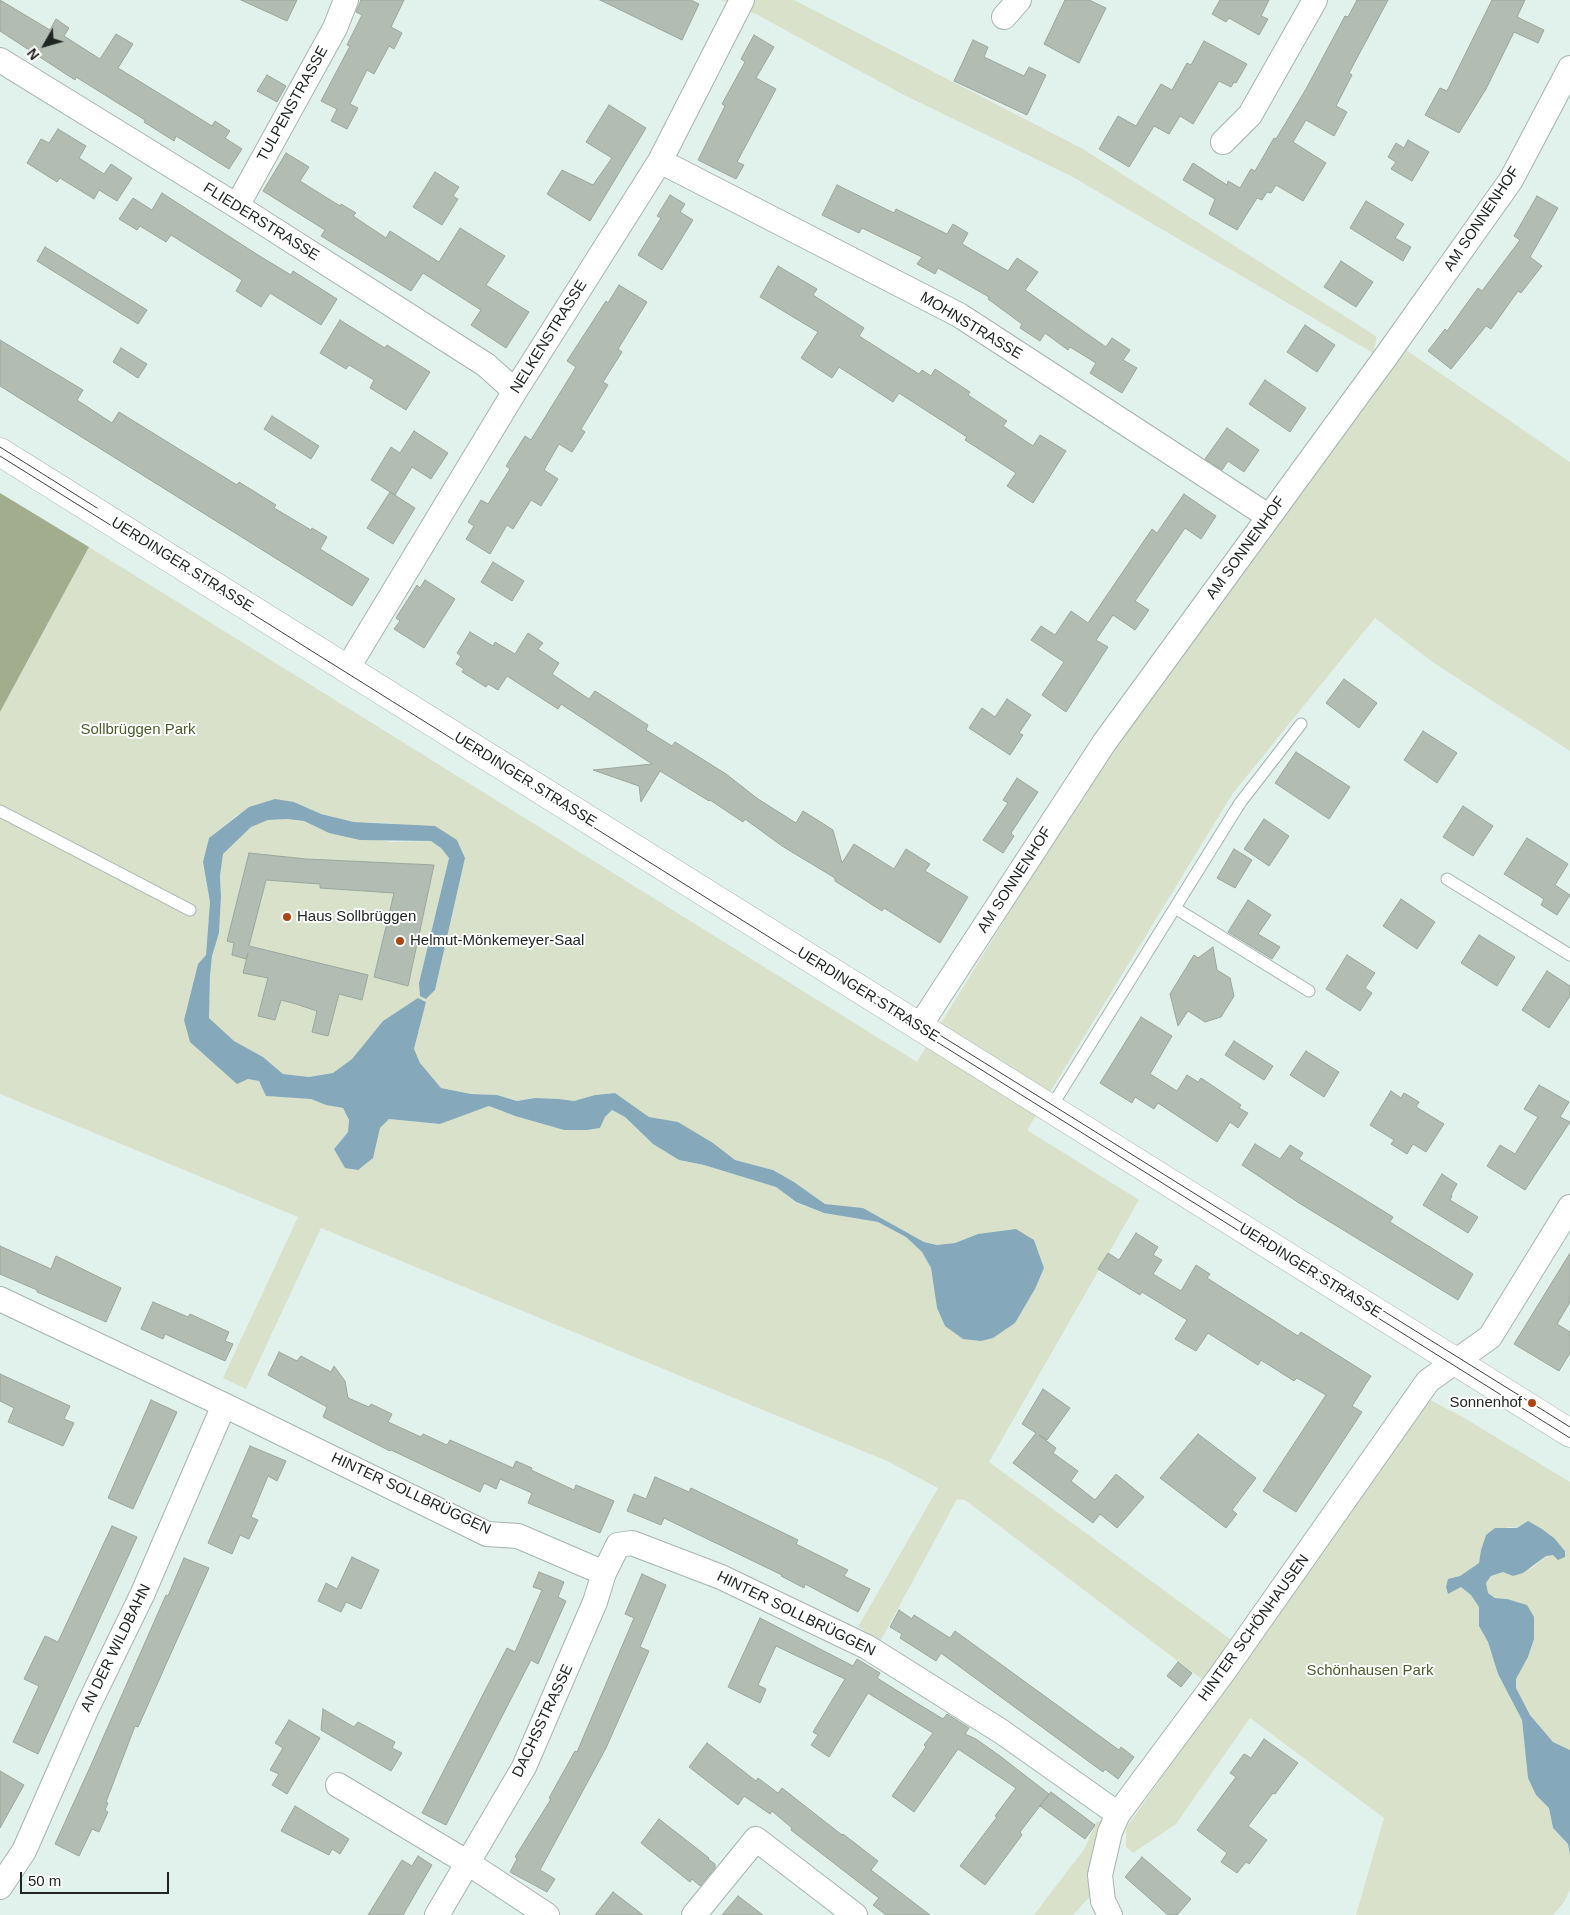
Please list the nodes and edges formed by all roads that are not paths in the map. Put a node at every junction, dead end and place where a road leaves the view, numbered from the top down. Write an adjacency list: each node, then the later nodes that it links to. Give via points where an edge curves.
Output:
1 (346, 0): 8 (street, TULPENSTRASSE, via 335,28)
2 (742, 0): 7 (street, NELKENSTRASSE)
3 (1315, 0): 6 (street, via 1250,115)
4 (0, 60): 8 (street, FLIEDERSTRASSE)
5 (1570, 68): 11 (street, AM SONNENHOF, via 1512,180)
6 (1223, 142)
7 (660, 161): 9 (street, NELKENSTRASSE); 11 (street, MOHNSTRASSE, via 959,315)
8 (237, 206): 9 (street, FLIEDERSTRASSE, via 486,365)
9 (515, 391): 12 (street, NELKENSTRASSE)
10 (0, 452): 12 (main road, UERDINGER STRASSE)
11 (1268, 516): 20 (street, AM SONNENHOF, via 1104,743)
12 (346, 669): 20 (main road, UERDINGER STRASSE)
13 (1301, 724): 16 (lane, via 1240,802)
14 (0, 811): 17 (lane)
15 (1447, 879): 18 (lane)
16 (1175, 908): 19 (lane); 21 (lane)
17 (190, 910)
18 (1570, 955)
19 (1309, 991)
20 (919, 1027): 21 (main road, UERDINGER STRASSE)
21 (1050, 1109): 24 (main road, UERDINGER STRASSE)
22 (1570, 1206): 24 (street, HINTER SCHÖNHAUSEN, via 1490,1337)
23 (0, 1299): 25 (street, HINTER SOLLBRÜGGEN)
24 (1456, 1362): 26 (main road, UERDINGER STRASSE); 29 (street, HINTER SCHÖNHAUSEN, via 1428,1381 1233,1658)
25 (224, 1405): 27 (street, HINTER SOLLBRÜGGEN, via 487,1534 518,1536); 31 (street, AN DER WILDBAHN, via 142,1595 87,1708 24,1851)
26 (1570, 1433)
27 (604, 1573): 29 (street, HINTER SOLLBRÜGGEN, via 618,1545 632,1542 767,1598 867,1647 1002,1732); 30 (street, DACHSSTRASSE, via 595,1602 524,1767)
28 (338, 1785): 30 (street)
29 (1118, 1814): 36 (street, HINTER SCHÖNHAUSEN, via 1110,1832 1100,1875 1103,1901)
30 (468, 1863): 32 (street, DACHSSTRASSE); 33 (street)
31 (0, 1887)
32 (437, 1915)
33 (547, 1915)
34 (694, 1915): 35 (street, via 756,1839)
35 (855, 1915)
36 (1110, 1915)

